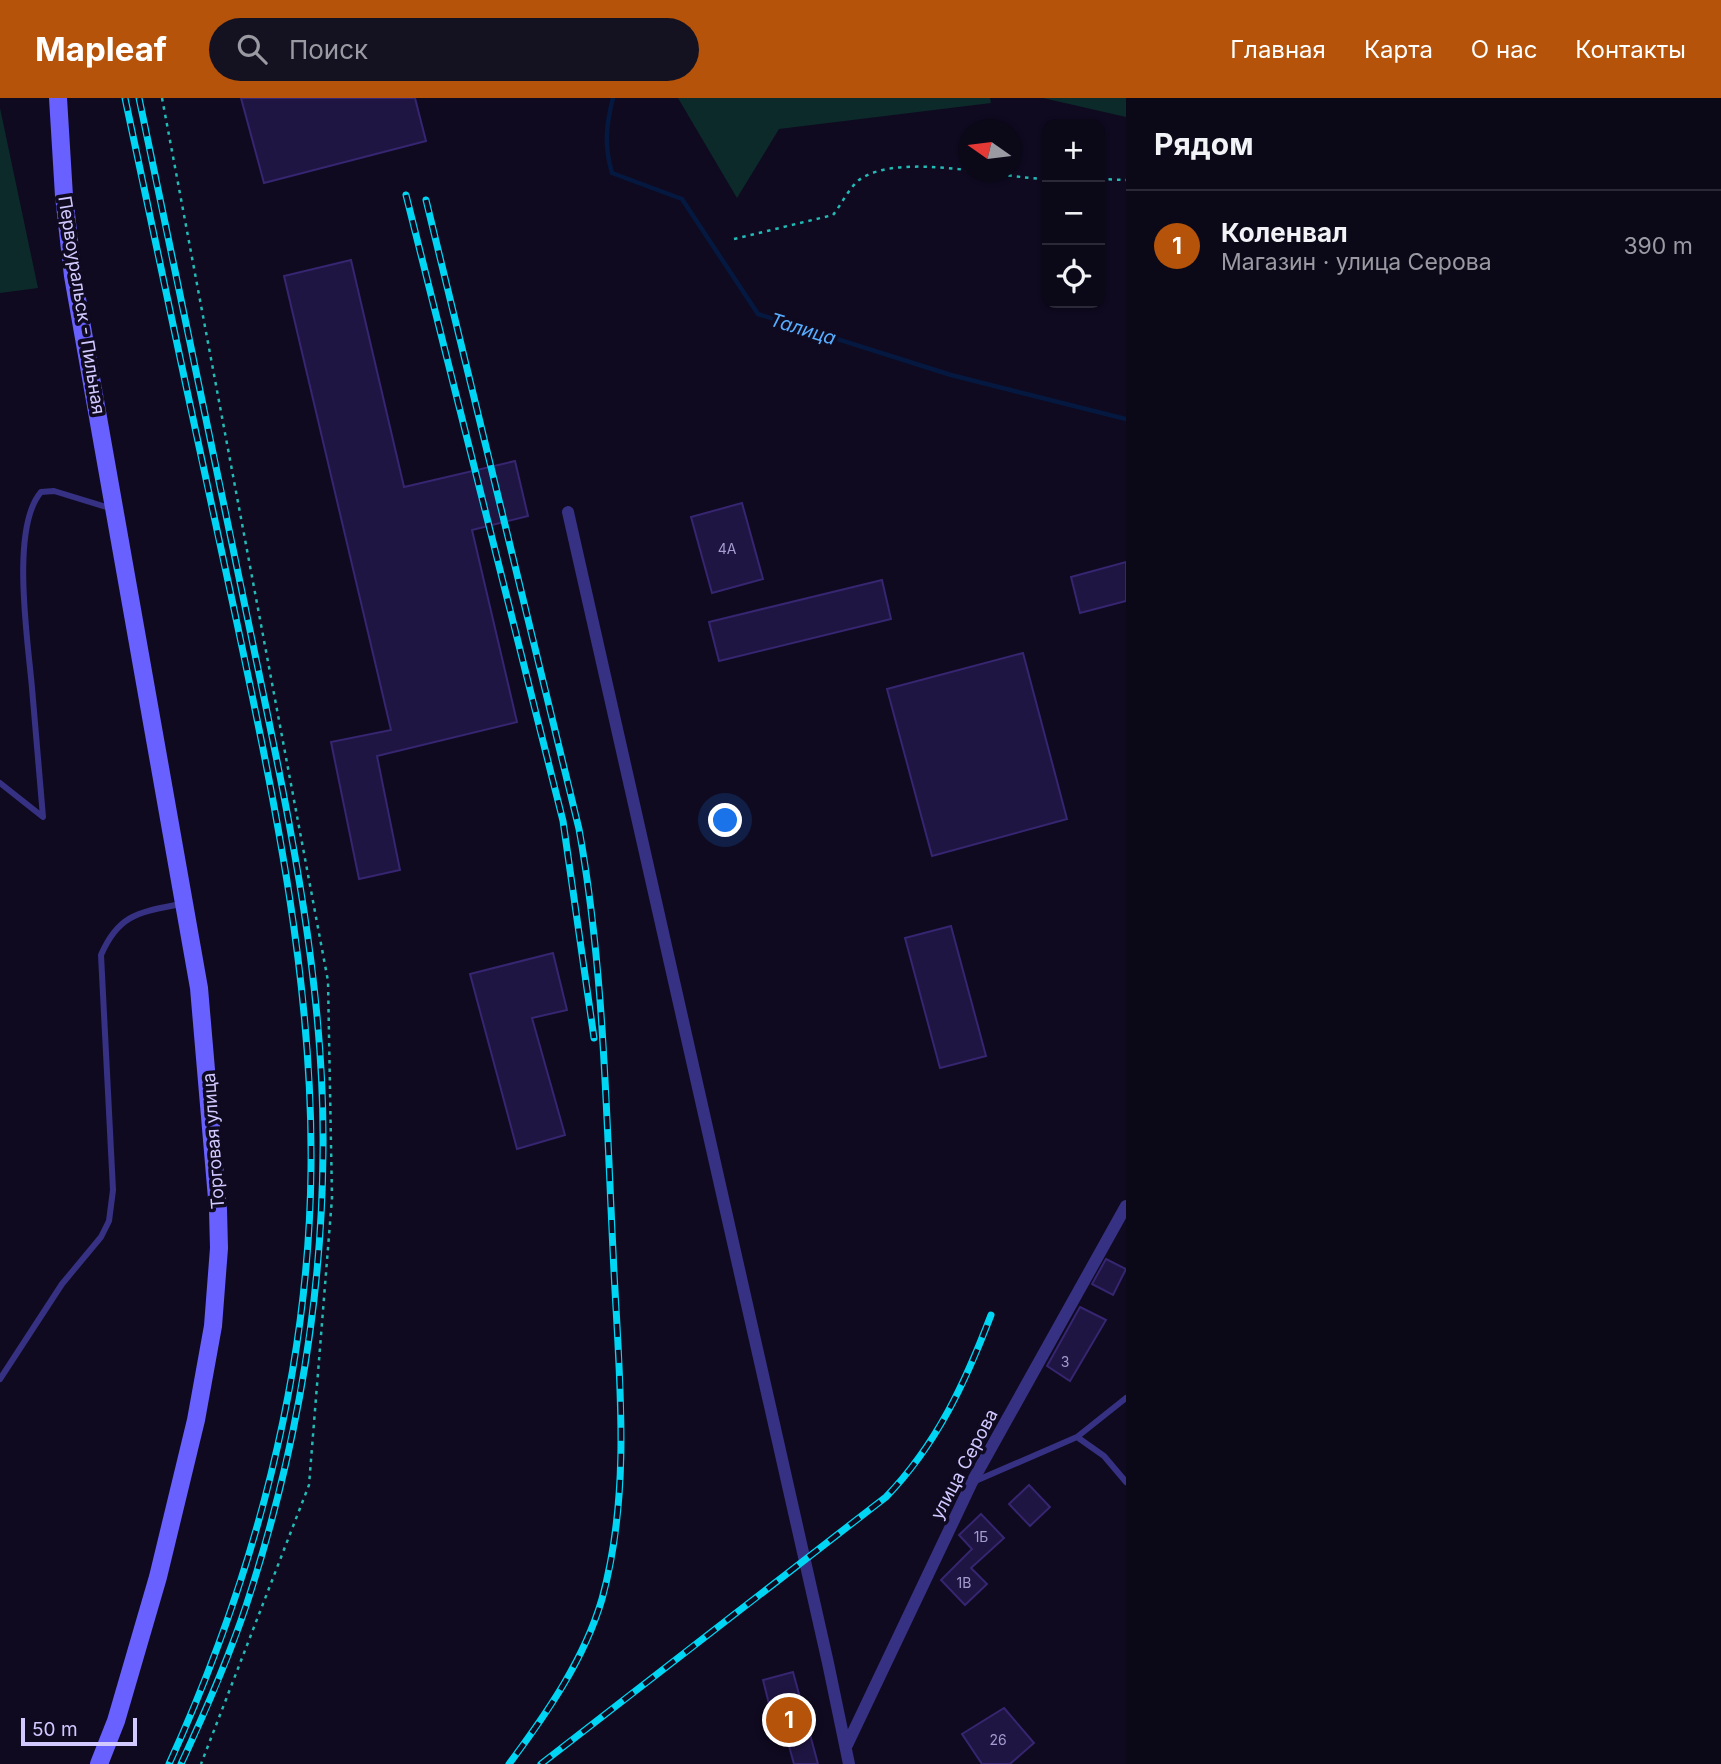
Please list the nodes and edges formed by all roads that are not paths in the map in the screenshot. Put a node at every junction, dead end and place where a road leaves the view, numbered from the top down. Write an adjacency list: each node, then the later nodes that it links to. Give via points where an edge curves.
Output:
1 (58, 98): 2 (street, Первоуральск - Пильная, via 73,276)
2 (115, 510): 4 (lane, via 54,491 41,492 33,501 27,522 24,587 43,817); 5 (street, Торговая улица)
3 (568, 512): 12 (street)
4 (0, 782)
5 (186, 904): 7 (lane, via 128,918 112,933 101,955 113,1189 109,1221); 13 (street, Торговая улица, via 206,1052 218,1210 213,1326 196,1420 158,1577)
6 (1126, 1206): 10 (street, улица Серова)
7 (0, 1379)
8 (1126, 1398): 9 (lane)
9 (1077, 1437): 10 (lane); 11 (lane, via 1104,1456)
10 (972, 1482): 12 (street, улица Серова)
11 (1126, 1482)
12 (846, 1746): 14 (street)
13 (99, 1764)
14 (849, 1764)

